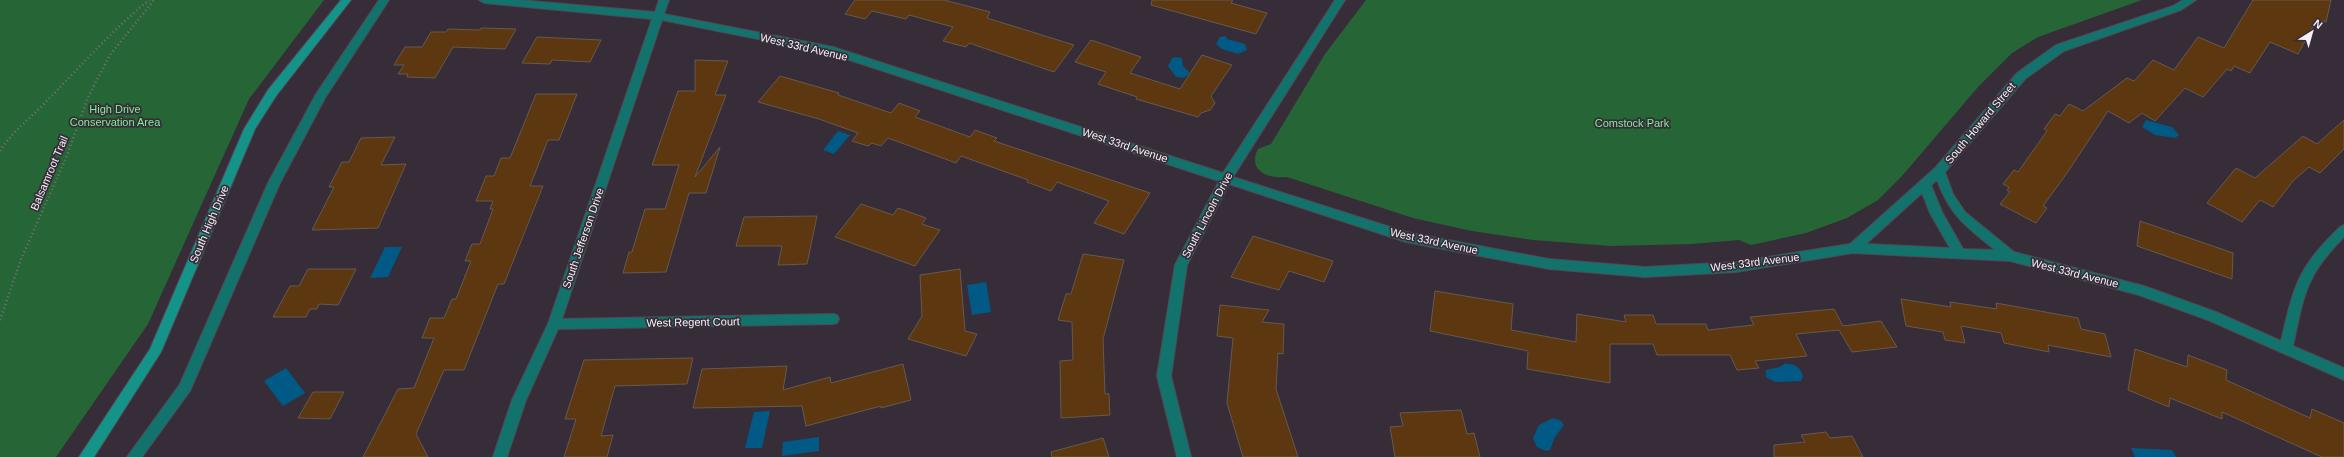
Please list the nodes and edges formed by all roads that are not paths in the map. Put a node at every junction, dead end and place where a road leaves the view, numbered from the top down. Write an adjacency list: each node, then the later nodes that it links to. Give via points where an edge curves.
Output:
1 (346, 0): 19 (main road, South High Drive, via 272,93 250,129 155,352)
2 (384, 0): 20 (street, via 320,97 274,183 185,387)
3 (484, 0): 7 (street, West 33rd Avenue)
4 (664, 0): 7 (street, South Jefferson Drive)
5 (2191, 0): 8 (street, South Howard Street, via 2177,8 2060,48 2015,81)
6 (1336, 1): 9 (street, South Lincoln Drive)
7 (658, 16): 9 (street, West 33rd Avenue, via 829,50); 16 (street, South Jefferson Drive)
8 (1939, 171): 10 (street, South Howard Street); 14 (street, via 1948,195 1961,215)
9 (1226, 178): 12 (street, West 33rd Avenue, via 1406,237 1549,264 1645,272 1736,267); 22 (street, South Lincoln Drive, via 1180,265 1164,376)
10 (1924, 184): 12 (street, South Howard Street); 13 (street, via 1936,213)
11 (2344, 230): 17 (street, via 2319,254 2307,272)
12 (1853, 248): 13 (street, West 33rd Avenue)
13 (1960, 254): 14 (street, West 33rd Avenue)
14 (2010, 256): 17 (street, West 33rd Avenue, via 2140,290 2212,316)
15 (833, 319): 16 (street, West Regent Court)
16 (554, 324): 21 (street, South Jefferson Drive, via 519,400)
17 (2286, 348): 18 (street, West 33rd Avenue)
18 (2344, 374)
19 (86, 457)
20 (134, 457)
21 (500, 457)
22 (1184, 457)

